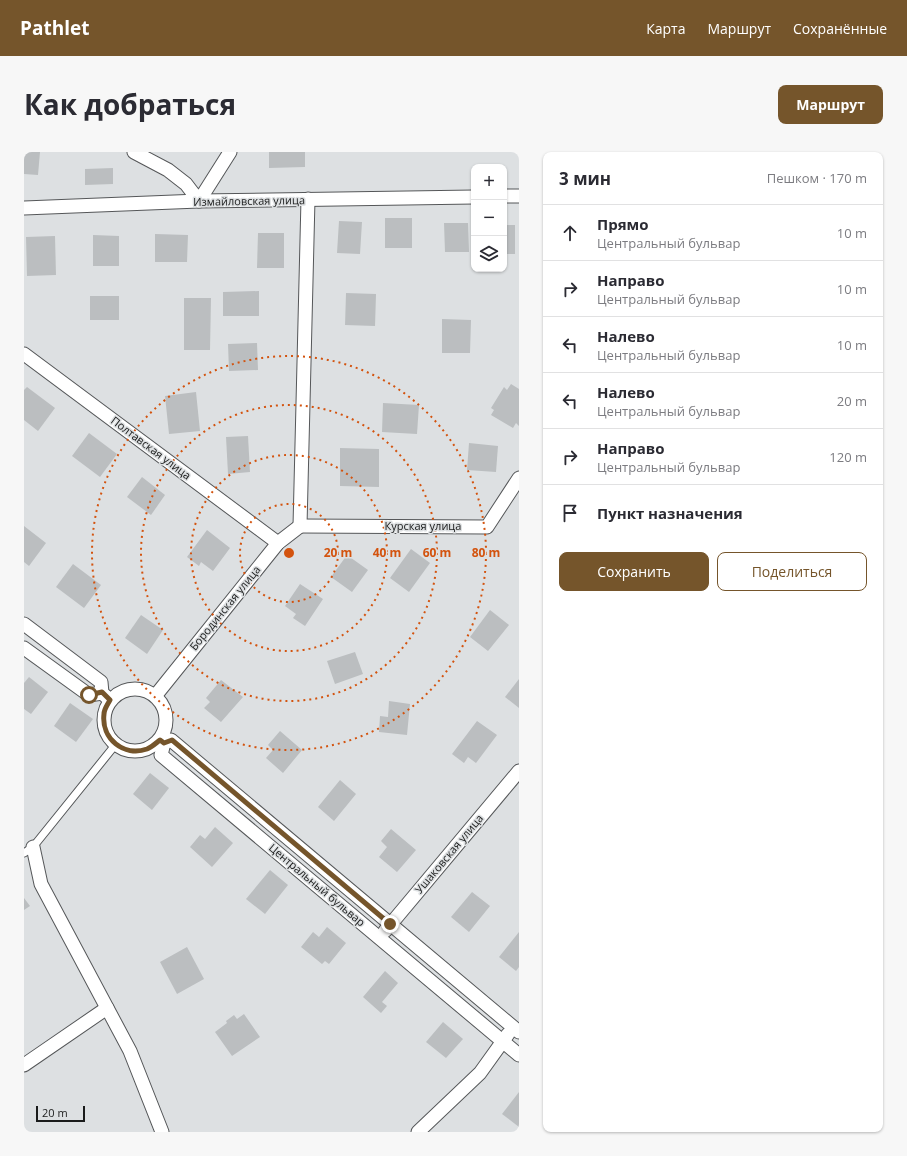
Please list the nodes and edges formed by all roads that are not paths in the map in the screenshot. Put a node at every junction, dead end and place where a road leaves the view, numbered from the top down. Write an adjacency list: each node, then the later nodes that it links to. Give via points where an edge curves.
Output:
1 (134, 152): 7 (street, via 168,170 186,184)
2 (230, 152): 7 (street)
3 (507, 196): 4 (street)
4 (519, 196)
5 (471, 197): 6 (street, Измайловская улица)
6 (308, 199): 7 (street, Измайловская улица); 11 (street)
7 (199, 201): 8 (street, Измайловская улица)
8 (24, 208)
9 (24, 354): 12 (street, Полтавская улица)
10 (519, 478): 11 (street, Курская улица, via 487,527)
11 (300, 526): 12 (street, Бородинская улица)
12 (278, 543): 15 (street, Бородинская улица)
13 (24, 624): 16 (street, via 101,682)
14 (24, 648): 16 (street, via 89,695)
15 (156, 695): 16 (street, via 145,689 132,688); 17 (street, Центральный бульвар, via 167,717)
16 (106, 696): 18 (street, via 104,727 110,740)
17 (162, 741): 18 (street, via 135,752); 21 (street, Центральный бульвар, via 172,740); 22 (street, Центральный бульвар, via 160,755)
18 (116, 744): 20 (lane)
19 (519, 772): 21 (street, Ушаковская улица)
20 (28, 850): 23 (street, via 41,884)
21 (390, 924): 22 (street, Ушаковская улица); 24 (street, Центральный бульвар)
22 (380, 937): 25 (street, Центральный бульвар)
23 (107, 1008): 27 (street); 28 (street, via 130,1051)
24 (517, 1027): 25 (street)
25 (502, 1041): 26 (street, Центральный бульвар); 29 (street, via 480,1073)
26 (519, 1055)
27 (24, 1065)
28 (162, 1132)
29 (418, 1132)

